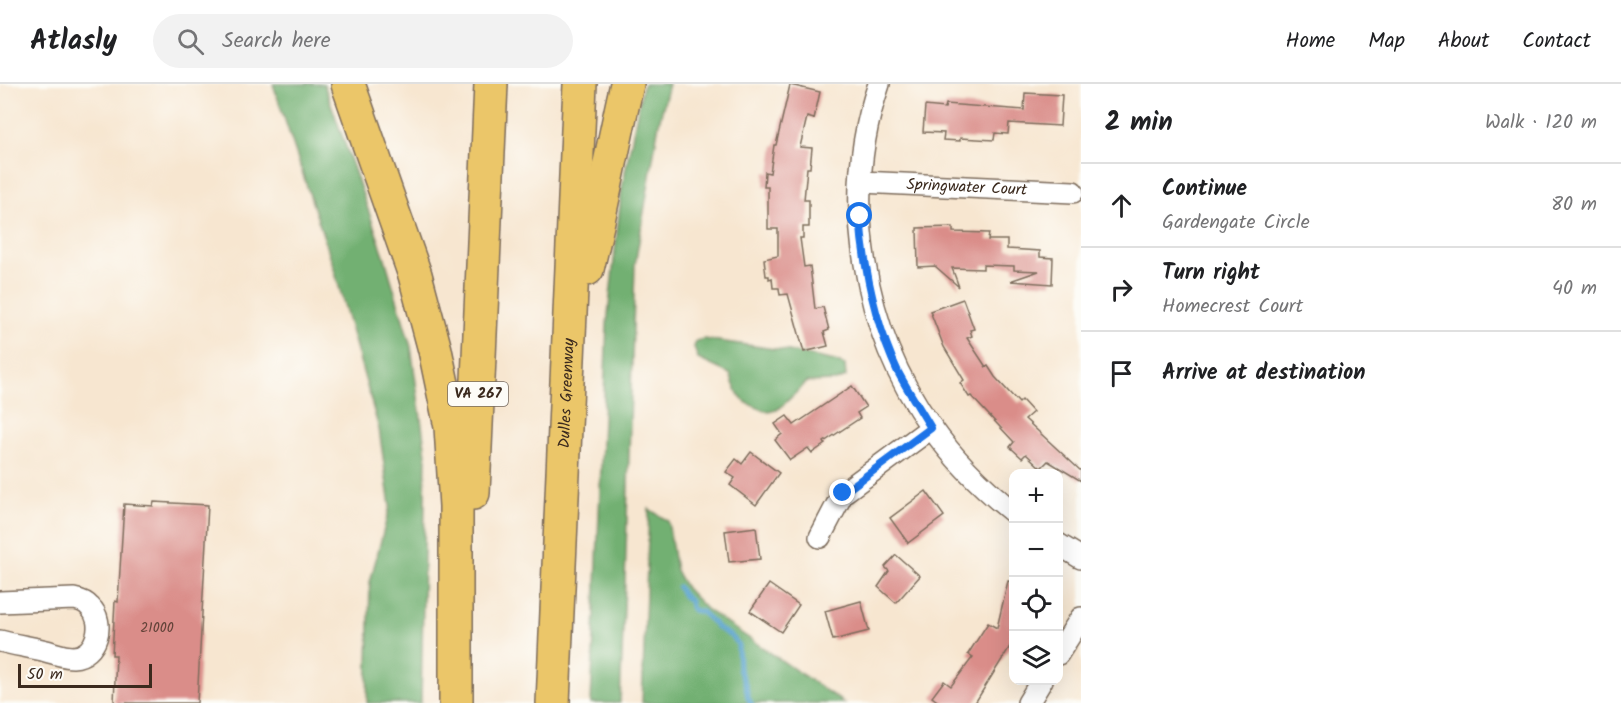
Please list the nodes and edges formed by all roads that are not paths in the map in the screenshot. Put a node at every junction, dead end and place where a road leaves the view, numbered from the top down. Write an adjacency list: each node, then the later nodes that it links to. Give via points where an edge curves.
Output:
1 (348, 84): 19 (highway, via 416,274 451,427 456,506)
2 (491, 84): 20 (highway, VA 267)
3 (580, 84): 8 (highway, Dulles Greenway)
4 (627, 84): 8 (highway)
5 (879, 84): 6 (street, via 868,122)
6 (861, 182): 7 (street, Springwater Court); 9 (street, via 863,247 875,311 898,372)
7 (1073, 192)
8 (569, 346): 21 (highway, Dulles Greenway)
9 (931, 428): 10 (street, via 982,487); 11 (street, via 843,493)
10 (1009, 509)
11 (820, 537)
12 (1063, 547): 13 (street)
13 (1081, 558)
14 (0, 602): 16 (street, via 82,601 96,616 98,634 89,651 74,657)
15 (1081, 618): 17 (street)
16 (0, 641)
17 (1063, 647)
18 (1039, 685): 22 (street)
19 (456, 703)
20 (464, 703)
21 (552, 703)
22 (1028, 703)

